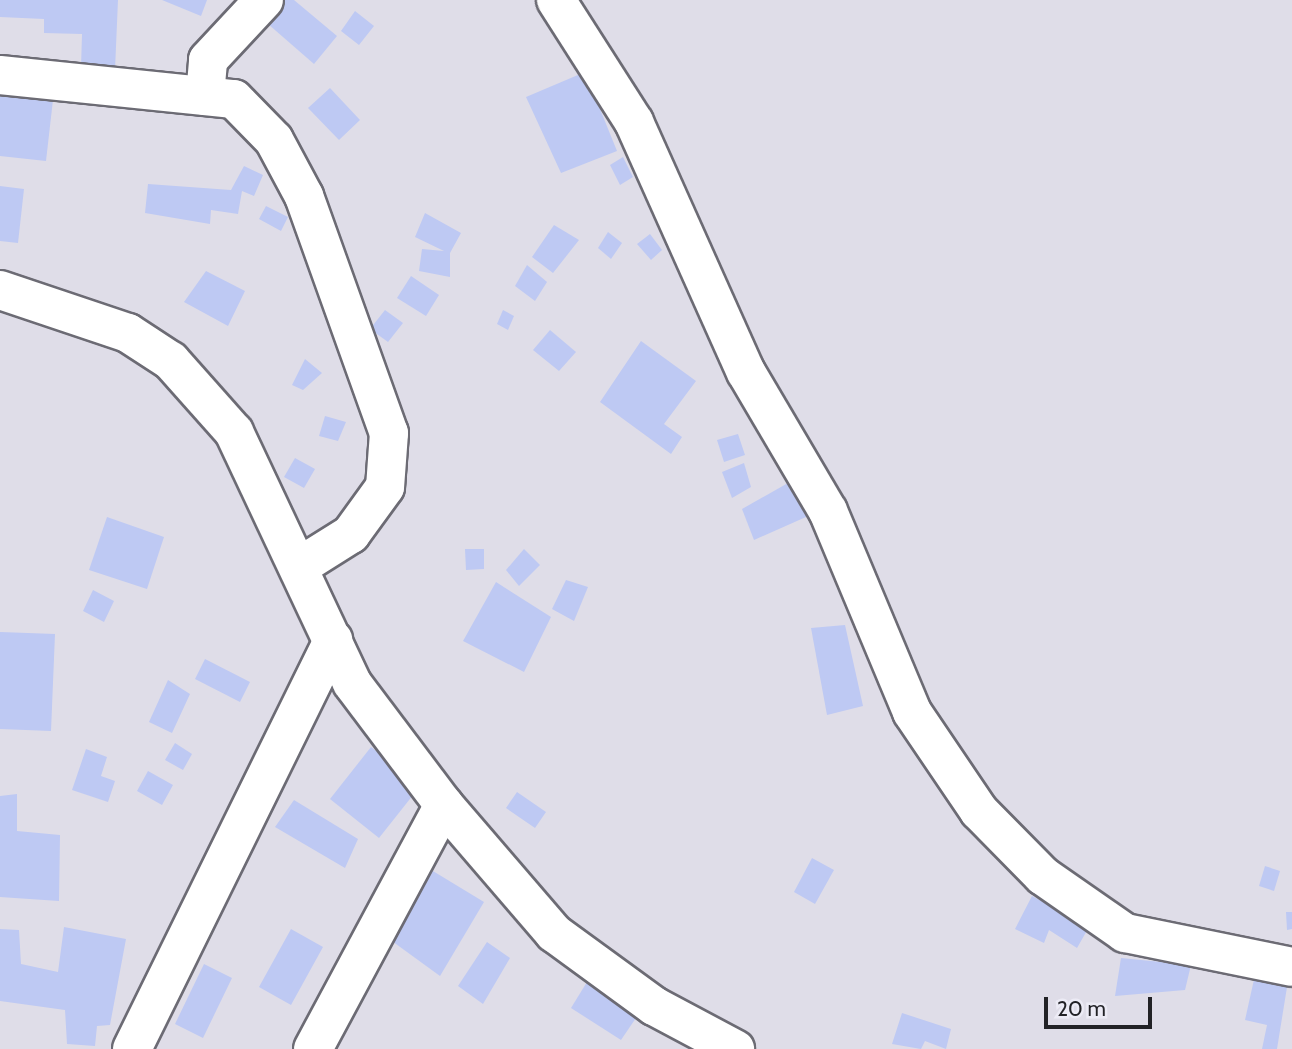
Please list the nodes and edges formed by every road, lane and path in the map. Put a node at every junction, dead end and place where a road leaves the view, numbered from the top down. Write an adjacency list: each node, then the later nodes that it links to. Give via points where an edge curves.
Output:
1 (264, 0): 4 (street, via 208,60)
2 (556, 0): 9 (street, via 634,122 746,372 828,510 912,712 979,811 1043,876 1125,933)
3 (0, 75): 4 (street)
4 (205, 96): 6 (street, via 234,99 274,140 304,196 389,433 385,487 351,534)
5 (0, 290): 6 (street, via 128,333 171,361 234,432)
6 (300, 566): 7 (street)
7 (333, 640): 8 (street, via 352,683); 11 (street)
8 (444, 805): 10 (street, via 554,933 654,1006); 12 (street)
9 (1292, 967)
10 (727, 1047)
11 (132, 1049)
12 (313, 1049)

